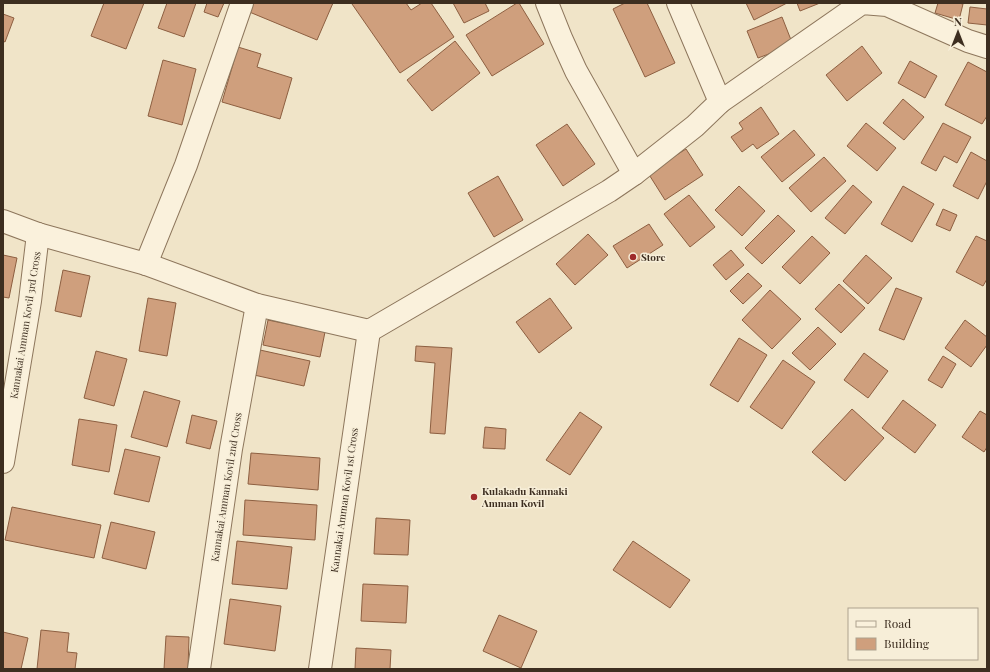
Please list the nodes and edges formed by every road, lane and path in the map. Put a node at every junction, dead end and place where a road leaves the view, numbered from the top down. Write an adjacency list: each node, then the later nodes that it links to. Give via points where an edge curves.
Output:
1 (242, 3): 9 (street, via 186,165)
2 (547, 3): 6 (street, via 576,71)
3 (678, 3): 5 (street)
4 (987, 48): 5 (street, via 887,5 862,3)
5 (720, 102): 6 (street, via 695,126)
6 (634, 174): 11 (street)
7 (3, 221): 8 (street)
8 (38, 234): 9 (street); 12 (street, Kannakai Amman Kovil 3rd Cross, via 30,301)
9 (146, 264): 10 (street)
10 (257, 305): 11 (street); 13 (street, Kannakai Amman Kovil 2nd Cross, via 231,449)
11 (369, 331): 14 (street, Kannakai Amman Kovil 1st Cross)
12 (3, 462)
13 (199, 669)
14 (320, 669)

